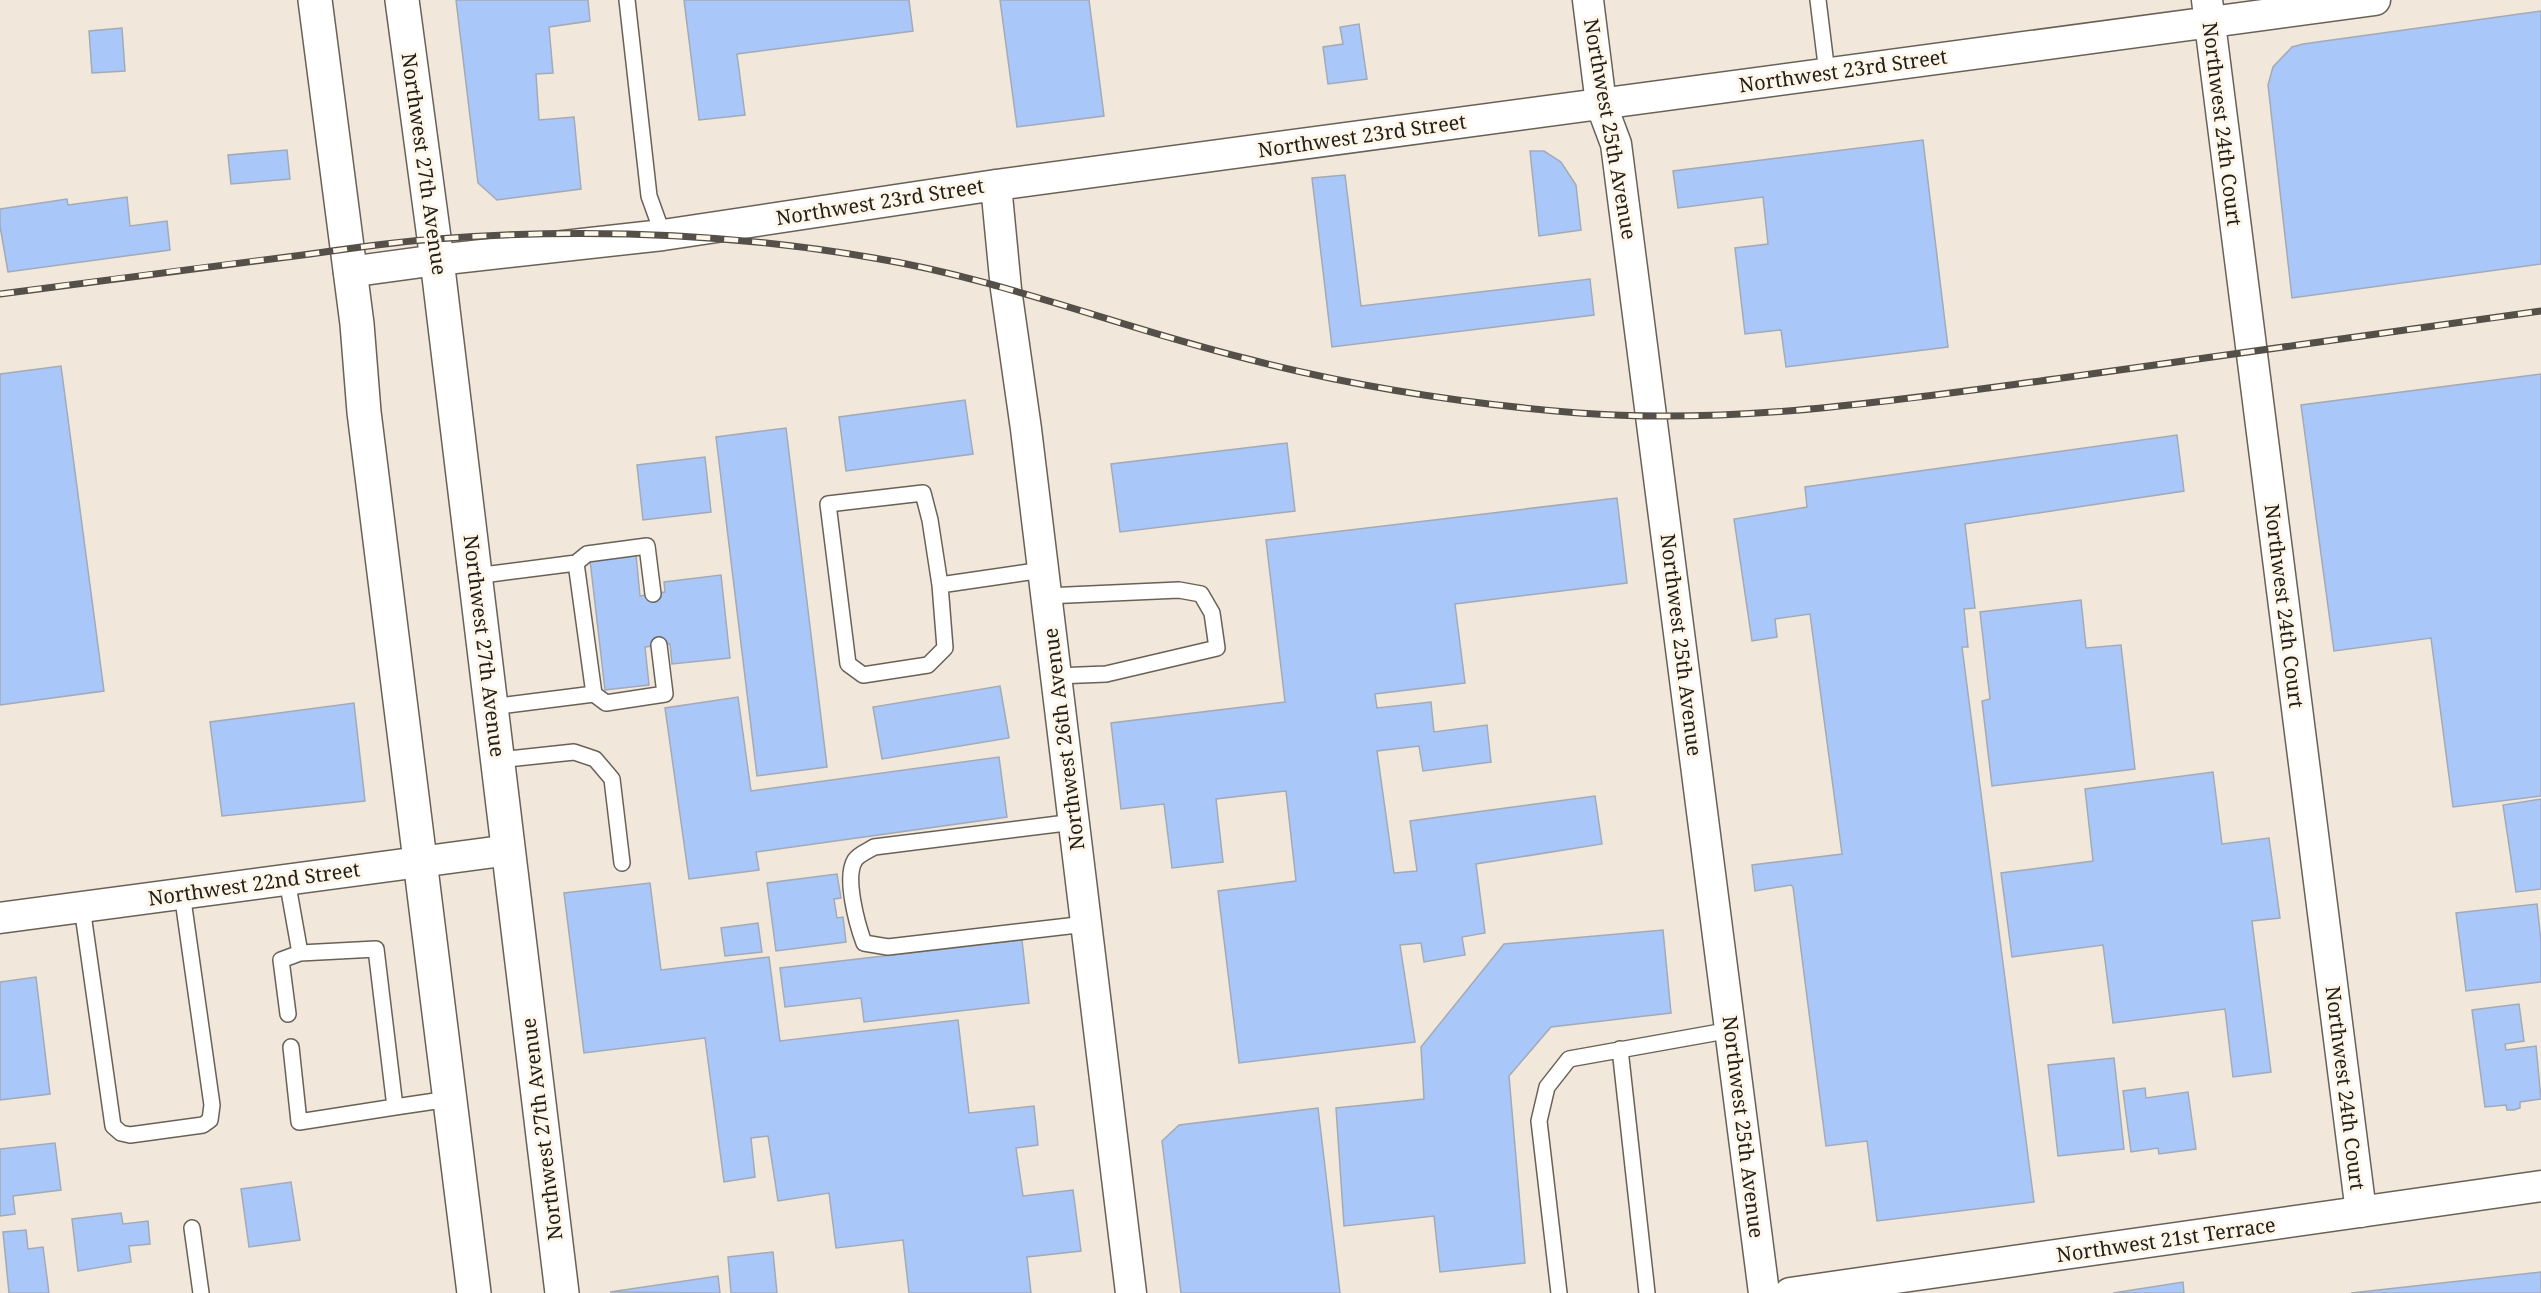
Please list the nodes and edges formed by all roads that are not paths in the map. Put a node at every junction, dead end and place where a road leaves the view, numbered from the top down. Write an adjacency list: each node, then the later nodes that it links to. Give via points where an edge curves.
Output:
1 (315, 0): 13 (highway)
2 (402, 0): 12 (highway, Northwest 27th Avenue)
3 (627, 0): 11 (lane, via 649,196)
4 (1588, 0): 9 (street, Northwest 25th Avenue)
5 (1818, 0): 8 (lane)
6 (2375, 0): 7 (street, Northwest 23rd Street)
7 (2208, 11): 8 (street, Northwest 23rd Street); 41 (street, Northwest 24th Court)
8 (1827, 74): 9 (street, Northwest 23rd Street)
9 (1601, 104): 10 (street, Northwest 23rd Street); 35 (street, Northwest 25th Avenue, via 1616,144)
10 (996, 185): 11 (street, Northwest 23rd Street); 16 (street, Northwest 26th Avenue)
11 (663, 235): 12 (street, Northwest 23rd Street)
12 (437, 260): 13 (street, Northwest 23rd Street); 15 (highway, Northwest 27th Avenue)
13 (349, 272): 26 (highway)
14 (576, 563): 15 (lane); 18 (lane, via 587,554 647,546 644,576); 21 (lane, via 586,583 597,670)
15 (475, 576): 22 (highway, Northwest 27th Avenue)
16 (1045, 583): 17 (lane); 20 (street, Northwest 26th Avenue); 20 (lane, via 1201,594 1212,613 1217,648 1106,674)
17 (940, 585): 17 (lane, via 945,648 928,665 863,675 848,664 828,504 923,493)
18 (653, 594)
19 (659, 645): 21 (lane, via 654,665 665,694 606,703)
20 (1056, 676): 24 (street, Northwest 26th Avenue)
21 (594, 694): 22 (lane)
22 (491, 707): 23 (highway, Northwest 27th Avenue)
23 (498, 760): 25 (highway, Northwest 27th Avenue); 27 (lane, via 574,752 595,759 612,779)
24 (1074, 822): 32 (street, Northwest 26th Avenue); 32 (lane, via 874,847 856,857 850,870 857,925 864,943 888,947)
25 (509, 850): 26 (street, Northwest 22nd Street); 45 (highway, Northwest 27th Avenue)
26 (421, 862): 28 (street, Northwest 22nd Street); 38 (highway)
27 (622, 862)
28 (287, 880): 29 (street, Northwest 22nd Street); 33 (lane)
29 (182, 893): 30 (street, Northwest 22nd Street); 30 (lane, via 212,1105 210,1120 203,1125 130,1135 113,1126)
30 (82, 907): 31 (street, Northwest 22nd Street)
31 (0, 918)
32 (1086, 924): 46 (street, Northwest 26th Avenue)
33 (300, 953): 34 (lane, via 281,960); 39 (lane, via 376,949)
34 (288, 1014)
35 (1731, 1030): 37 (lane); 49 (street, Northwest 25th Avenue)
36 (291, 1047): 39 (lane, via 299,1122)
37 (1620, 1049): 47 (lane, via 1569,1059 1547,1088 1539,1121); 48 (lane)
38 (449, 1099): 39 (lane); 44 (highway)
39 (395, 1107)
40 (2541, 1186): 41 (street, Northwest 21st Terrace)
41 (2361, 1212): 50 (street, Northwest 21st Terrace)
42 (192, 1228): 43 (lane)
43 (201, 1293)
44 (474, 1293)
45 (562, 1293)
46 (1131, 1293)
47 (1559, 1293)
48 (1647, 1293)
49 (1764, 1293)
50 (1790, 1293)

